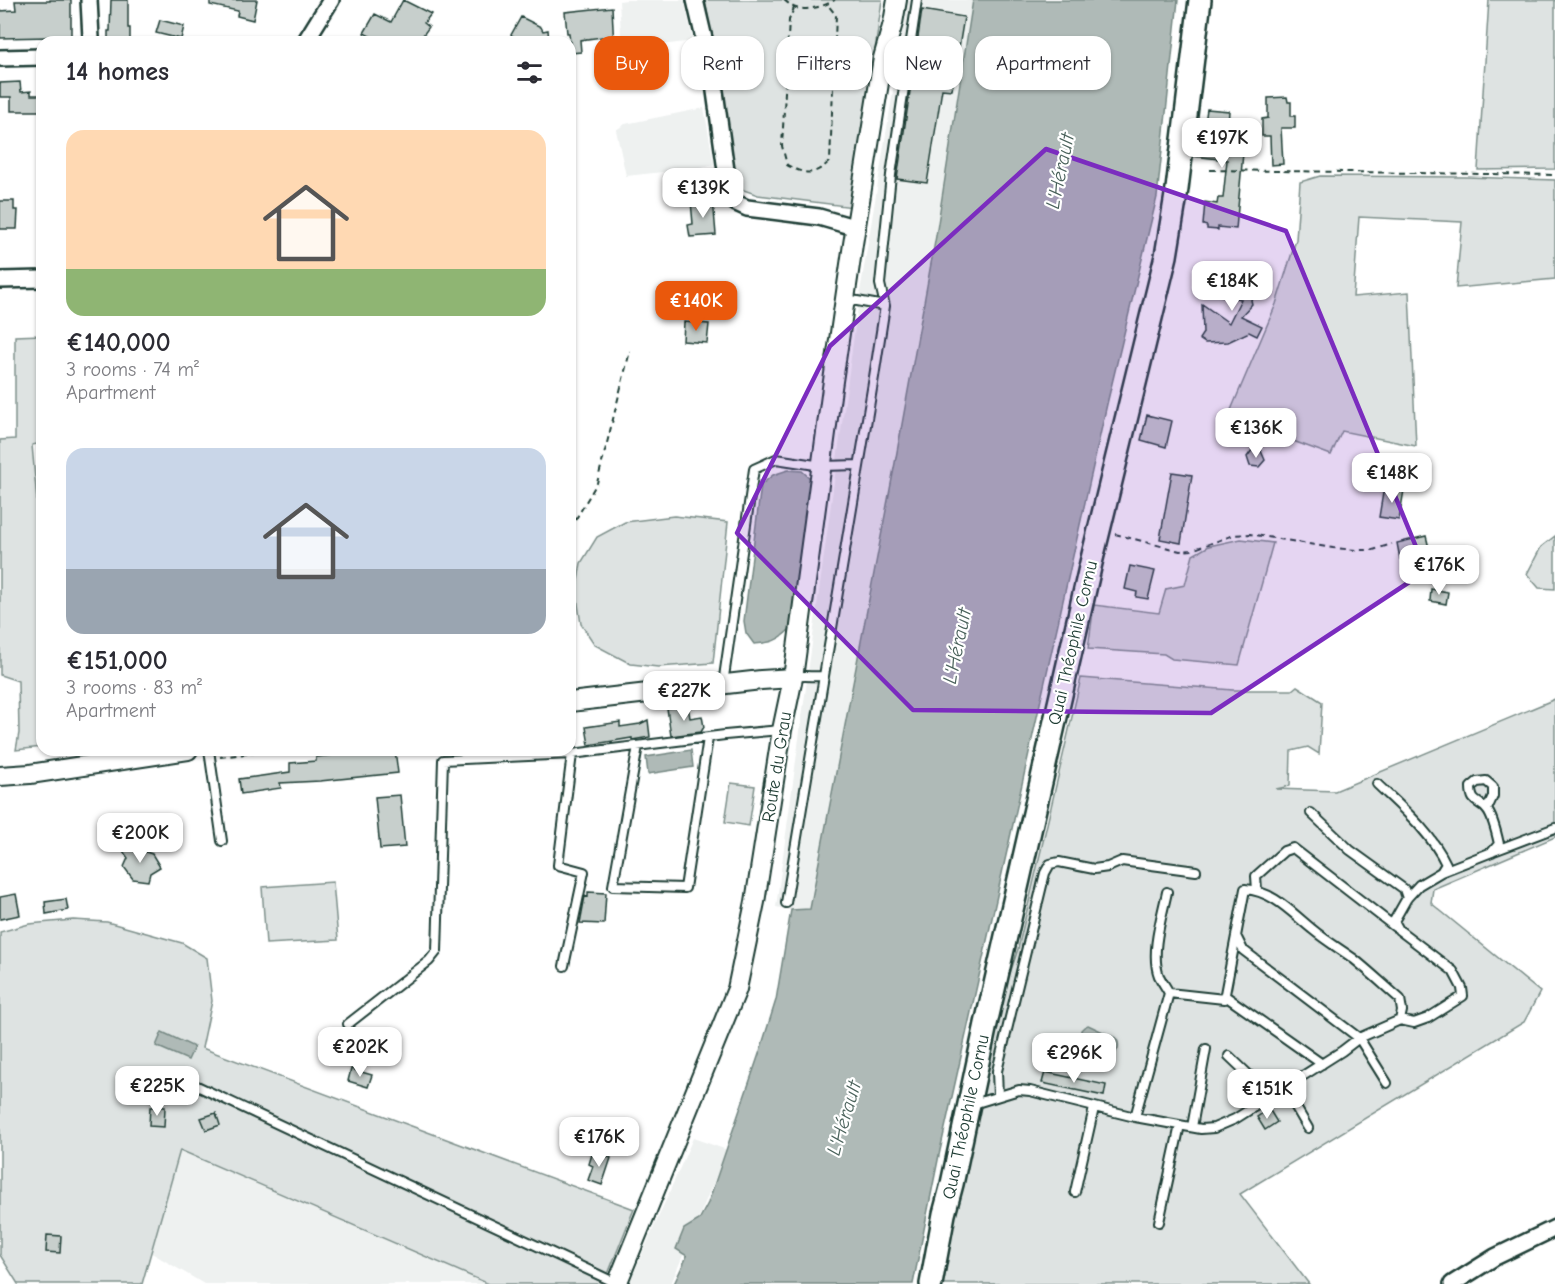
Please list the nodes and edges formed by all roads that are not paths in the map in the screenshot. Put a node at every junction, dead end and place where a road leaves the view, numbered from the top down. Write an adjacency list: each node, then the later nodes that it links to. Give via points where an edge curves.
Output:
1 (89, 0): 7 (street)
2 (331, 0): 8 (street)
3 (695, 0): 11 (street, via 712,77 729,192 736,203 747,208 819,217)
4 (897, 0): 11 (street, Route du Grau)
5 (918, 0): 15 (lane, via 891,175 880,284)
6 (1200, 0): 59 (main road, Quai Théophile Cornu, via 1166,256 1091,563)
7 (91, 36)
8 (309, 36)
9 (36, 57): 10 (street)
10 (0, 58)
11 (856, 228): 14 (street, Route du Grau)
12 (36, 279): 13 (street)
13 (0, 280)
14 (846, 299): 15 (lane); 17 (street, Route du Grau)
15 (885, 306): 16 (lane)
16 (859, 465): 17 (lane); 18 (lane)
17 (822, 466): 19 (street, Route du Grau); 20 (lane, via 776,459 754,469)
18 (824, 676): 19 (lane); 42 (lane)
19 (793, 678): 20 (street); 22 (street, Route du Grau)
20 (723, 684): 21 (street)
21 (576, 701)
22 (782, 730): 23 (lane); 68 (street, Route du Grau, via 737,989)
23 (708, 738): 24 (lane); 24 (lane, via 685,888 613,886)
24 (638, 746): 25 (lane)
25 (576, 754)
26 (137, 756): 30 (street)
27 (210, 756): 35 (lane)
28 (530, 756): 49 (lane, via 443,760 437,951)
29 (573, 756): 45 (lane, via 558,865 584,872)
30 (0, 776)
31 (1377, 784): 38 (lane, via 1439,850 1446,864)
32 (1487, 809): 36 (lane, via 1499,844)
33 (1311, 813): 41 (lane, via 1350,850 1404,889)
34 (1555, 828): 36 (lane)
35 (222, 841)
36 (1492, 852): 38 (lane)
37 (1196, 871): 57 (lane, via 1122,861 1094,869 1059,862 1050,864 997,1071)
38 (1441, 872): 41 (lane, via 1419,885)
39 (1257, 890): 43 (lane, via 1256,876 1284,851 1293,848); 44 (lane, via 1245,890); 48 (lane, via 1296,914 1400,999)
40 (1167, 892): 46 (lane, via 1156,963)
41 (1407, 898): 43 (lane, via 1394,921)
42 (786, 903)
43 (1398, 930): 48 (lane, via 1453,971 1463,996 1428,1018 1414,1023)
44 (1236, 936): 47 (lane); 50 (lane, via 1243,950)
45 (564, 966)
46 (1169, 993): 47 (lane, via 1215,999 1224,999); 61 (lane)
47 (1224, 995): 53 (lane)
48 (1400, 1020): 50 (lane)
49 (348, 1024)
50 (1359, 1038): 53 (lane); 55 (lane)
51 (1206, 1049): 63 (lane)
52 (1229, 1056): 58 (lane)
53 (1322, 1064): 56 (lane)
54 (180, 1078): 68 (lane)
55 (1387, 1083)
56 (1284, 1088): 58 (lane); 64 (lane)
57 (998, 1096): 59 (lane); 60 (lane, via 1030,1091)
58 (1270, 1096): 63 (lane, via 1214,1128)
59 (969, 1105): 69 (main road, Quai Théophile Cornu)
60 (1094, 1108): 61 (lane); 65 (lane)
61 (1135, 1117): 62 (lane)
62 (1180, 1125): 63 (lane); 66 (lane)
63 (1192, 1128)
64 (1308, 1128)
65 (1075, 1192)
66 (1159, 1222)
67 (1555, 1228): 70 (street, via 1495,1257)
68 (617, 1284)
69 (931, 1284)
70 (1452, 1284)

